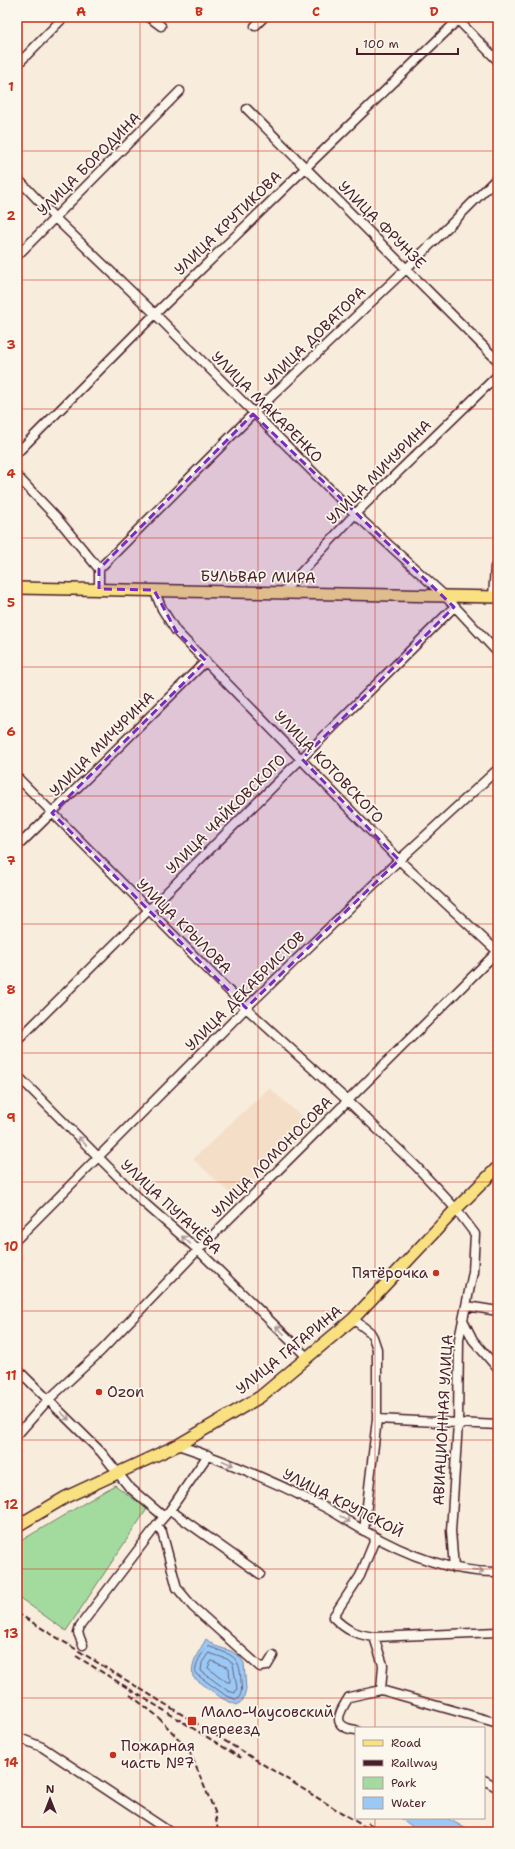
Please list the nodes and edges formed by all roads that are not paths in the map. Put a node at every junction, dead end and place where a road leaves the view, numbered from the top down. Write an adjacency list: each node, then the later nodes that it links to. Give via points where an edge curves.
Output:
1 (64, 17): 8 (street)
2 (149, 17): 5 (street)
3 (264, 17): 6 (street)
4 (458, 18): 7 (street); 11 (street, УЛИЦА КРУТИКОВА)
5 (161, 26)
6 (255, 26)
7 (498, 61)
8 (17, 65)
9 (180, 91): 14 (street, УЛИЦА БОРОДИНА)
10 (246, 109): 11 (street, УЛИЦА ФРУНЗЕ)
11 (305, 168): 16 (street, УЛИЦА ФРУНЗЕ); 17 (street, УЛИЦА КРУТИКОВА)
12 (498, 177): 16 (street, УЛИЦА ДОВАТОРА)
13 (17, 178): 14 (street, УЛИЦА МАКАРЕНКО)
14 (55, 218): 15 (street, УЛИЦА БОРОДИНА); 17 (street, УЛИЦА МАКАРЕНКО)
15 (17, 256)
16 (406, 269): 18 (street, УЛИЦА ФРУНЗЕ); 20 (street, УЛИЦА ДОВАТОРА)
17 (155, 314): 20 (street, УЛИЦА МАКАРЕНКО); 21 (street, УЛИЦА КРУТИКОВА)
18 (498, 361)
19 (498, 375): 23 (street, УЛИЦА МИЧУРИНА)
20 (254, 414): 23 (street, УЛИЦА МАКАРЕНКО); 25 (street, УЛИЦА ДОВАТОРА)
21 (17, 453)
22 (17, 476): 25 (street, via 57,518)
23 (355, 514): 29 (street, УЛИЦА МИЧУРИНА); 30 (street, УЛИЦА МАКАРЕНКО)
24 (498, 564): 31 (street, via 495,567)
25 (99, 569): 27 (street)
26 (17, 588): 27 (main road, БУЛЬВАР МИРА)
27 (99, 589): 28 (main road, БУЛЬВАР МИРА)
28 (154, 590): 29 (main road, БУЛЬВАР МИРА); 34 (street, УЛИЦА КОТОВСКОГО, via 176,631)
29 (283, 592): 30 (main road, БУЛЬВАР МИРА)
30 (445, 596): 31 (main road, БУЛЬВАР МИРА); 32 (street, УЛИЦА МАКАРЕНКО)
31 (496, 597)
32 (454, 607): 33 (street, УЛИЦА МАКАРЕНКО); 35 (street, УЛИЦА ЧАЙКОВСКОГО)
33 (498, 653)
34 (206, 660): 35 (street, УЛИЦА КОТОВСКОГО); 38 (street, УЛИЦА МИЧУРИНА)
35 (302, 759): 40 (street, УЛИЦА КОТОВСКОГО); 41 (street, УЛИЦА ЧАЙКОВСКОГО)
36 (498, 768): 40 (street, УЛИЦА ДЕКАБРИСТОВ)
37 (17, 777): 38 (street, УЛИЦА КРЫЛОВА)
38 (52, 813): 39 (street, УЛИЦА МИЧУРИНА); 41 (street, УЛИЦА КРЫЛОВА)
39 (17, 848)
40 (399, 860): 42 (street, УЛИЦА КОТОВСКОГО); 43 (street, УЛИЦА ДЕКАБРИСТОВ)
41 (149, 910): 43 (street, УЛИЦА КРЫЛОВА); 44 (street, УЛИЦА ЧАЙКОВСКОГО)
42 (498, 952): 46 (street, УЛИЦА ЛОМОНОСОВА)
43 (246, 1008): 46 (street, УЛИЦА КРЫЛОВА); 47 (street, УЛИЦА ДЕКАБРИСТОВ)
44 (17, 1041)
45 (17, 1075): 47 (street, УЛИЦА ПУГАЧЁВА, one-way to 45)
46 (348, 1101): 49 (street, УЛИЦА КРЫЛОВА, via 416,1166); 51 (street, УЛИЦА ЛОМОНОСОВА)
47 (99, 1158): 50 (street, УЛИЦА ДЕКАБРИСТОВ); 51 (street, УЛИЦА ПУГАЧЁВА, one-way to 47)
48 (498, 1167): 49 (main road, УЛИЦА ГАГАРИНА)
49 (456, 1209): 52 (street, АВИАЦИОННАЯ УЛИЦА, via 475,1234 473,1272); 54 (main road, УЛИЦА ГАГАРИНА)
50 (17, 1239)
51 (198, 1250): 56 (street, УЛИЦА ПУГАЧЁВА, one-way to 51); 59 (street, УЛИЦА ЛОМОНОСОВА, via 101,1351)
52 (467, 1306): 53 (street); 55 (street, АВИАЦИОННАЯ УЛИЦА)
53 (498, 1311)
54 (353, 1319): 56 (main road, УЛИЦА ГАГАРИНА); 60 (street, via 370,1332 376,1343)
55 (463, 1320): 58 (street, via 473,1340); 61 (street, АВИАЦИОННАЯ УЛИЦА, via 459,1338)
56 (308, 1358): 64 (main road, УЛИЦА ГАГАРИНА, via 260,1397)
57 (17, 1369): 59 (street)
58 (498, 1369)
59 (48, 1400): 63 (street, УЛИЦА ЛОМОНОСОВА); 66 (street, one-way to 66, via 96,1447)
60 (377, 1419): 61 (street); 71 (street)
61 (458, 1423): 62 (street); 73 (street, АВИАЦИОННАЯ УЛИЦА, via 452,1531)
62 (498, 1425)
63 (17, 1434)
64 (178, 1445): 65 (street, УЛИЦА КРУПСКОЙ); 66 (main road, УЛИЦА ГАГАРИНА)
65 (208, 1455): 67 (street); 71 (street, УЛИЦА КРУПСКОЙ, one-way to 71, via 320,1505)
66 (117, 1473): 68 (street, via 129,1488); 70 (main road, УЛИЦА ГАГАРИНА, via 66,1497)
67 (170, 1510): 68 (street); 75 (street)
68 (163, 1516): 69 (street)
69 (157, 1524): 78 (street, via 80,1626 78,1633); 79 (street, via 162,1532 177,1588 193,1607 260,1666 267,1666)
70 (17, 1526)
71 (364, 1531): 72 (street, УЛИЦА КРУПСКОЙ)
72 (376, 1537): 73 (street, УЛИЦА КРУПСКОЙ, via 437,1564); 77 (street, via 360,1576 333,1617 345,1628)
73 (454, 1568): 74 (street, УЛИЦА КРУПСКОЙ, one-way to 74)
74 (498, 1572)
75 (260, 1574)
76 (498, 1632): 77 (street)
77 (374, 1637): 80 (street, via 383,1665)
78 (84, 1645)
79 (273, 1656)
80 (382, 1690): 81 (street); 82 (street, via 349,1697 342,1707 339,1721 342,1727)
81 (498, 1723)
82 (355, 1730)
83 (17, 1737): 86 (street, via 42,1747)
84 (485, 1781): 85 (street)
85 (498, 1788)
86 (170, 1832)

